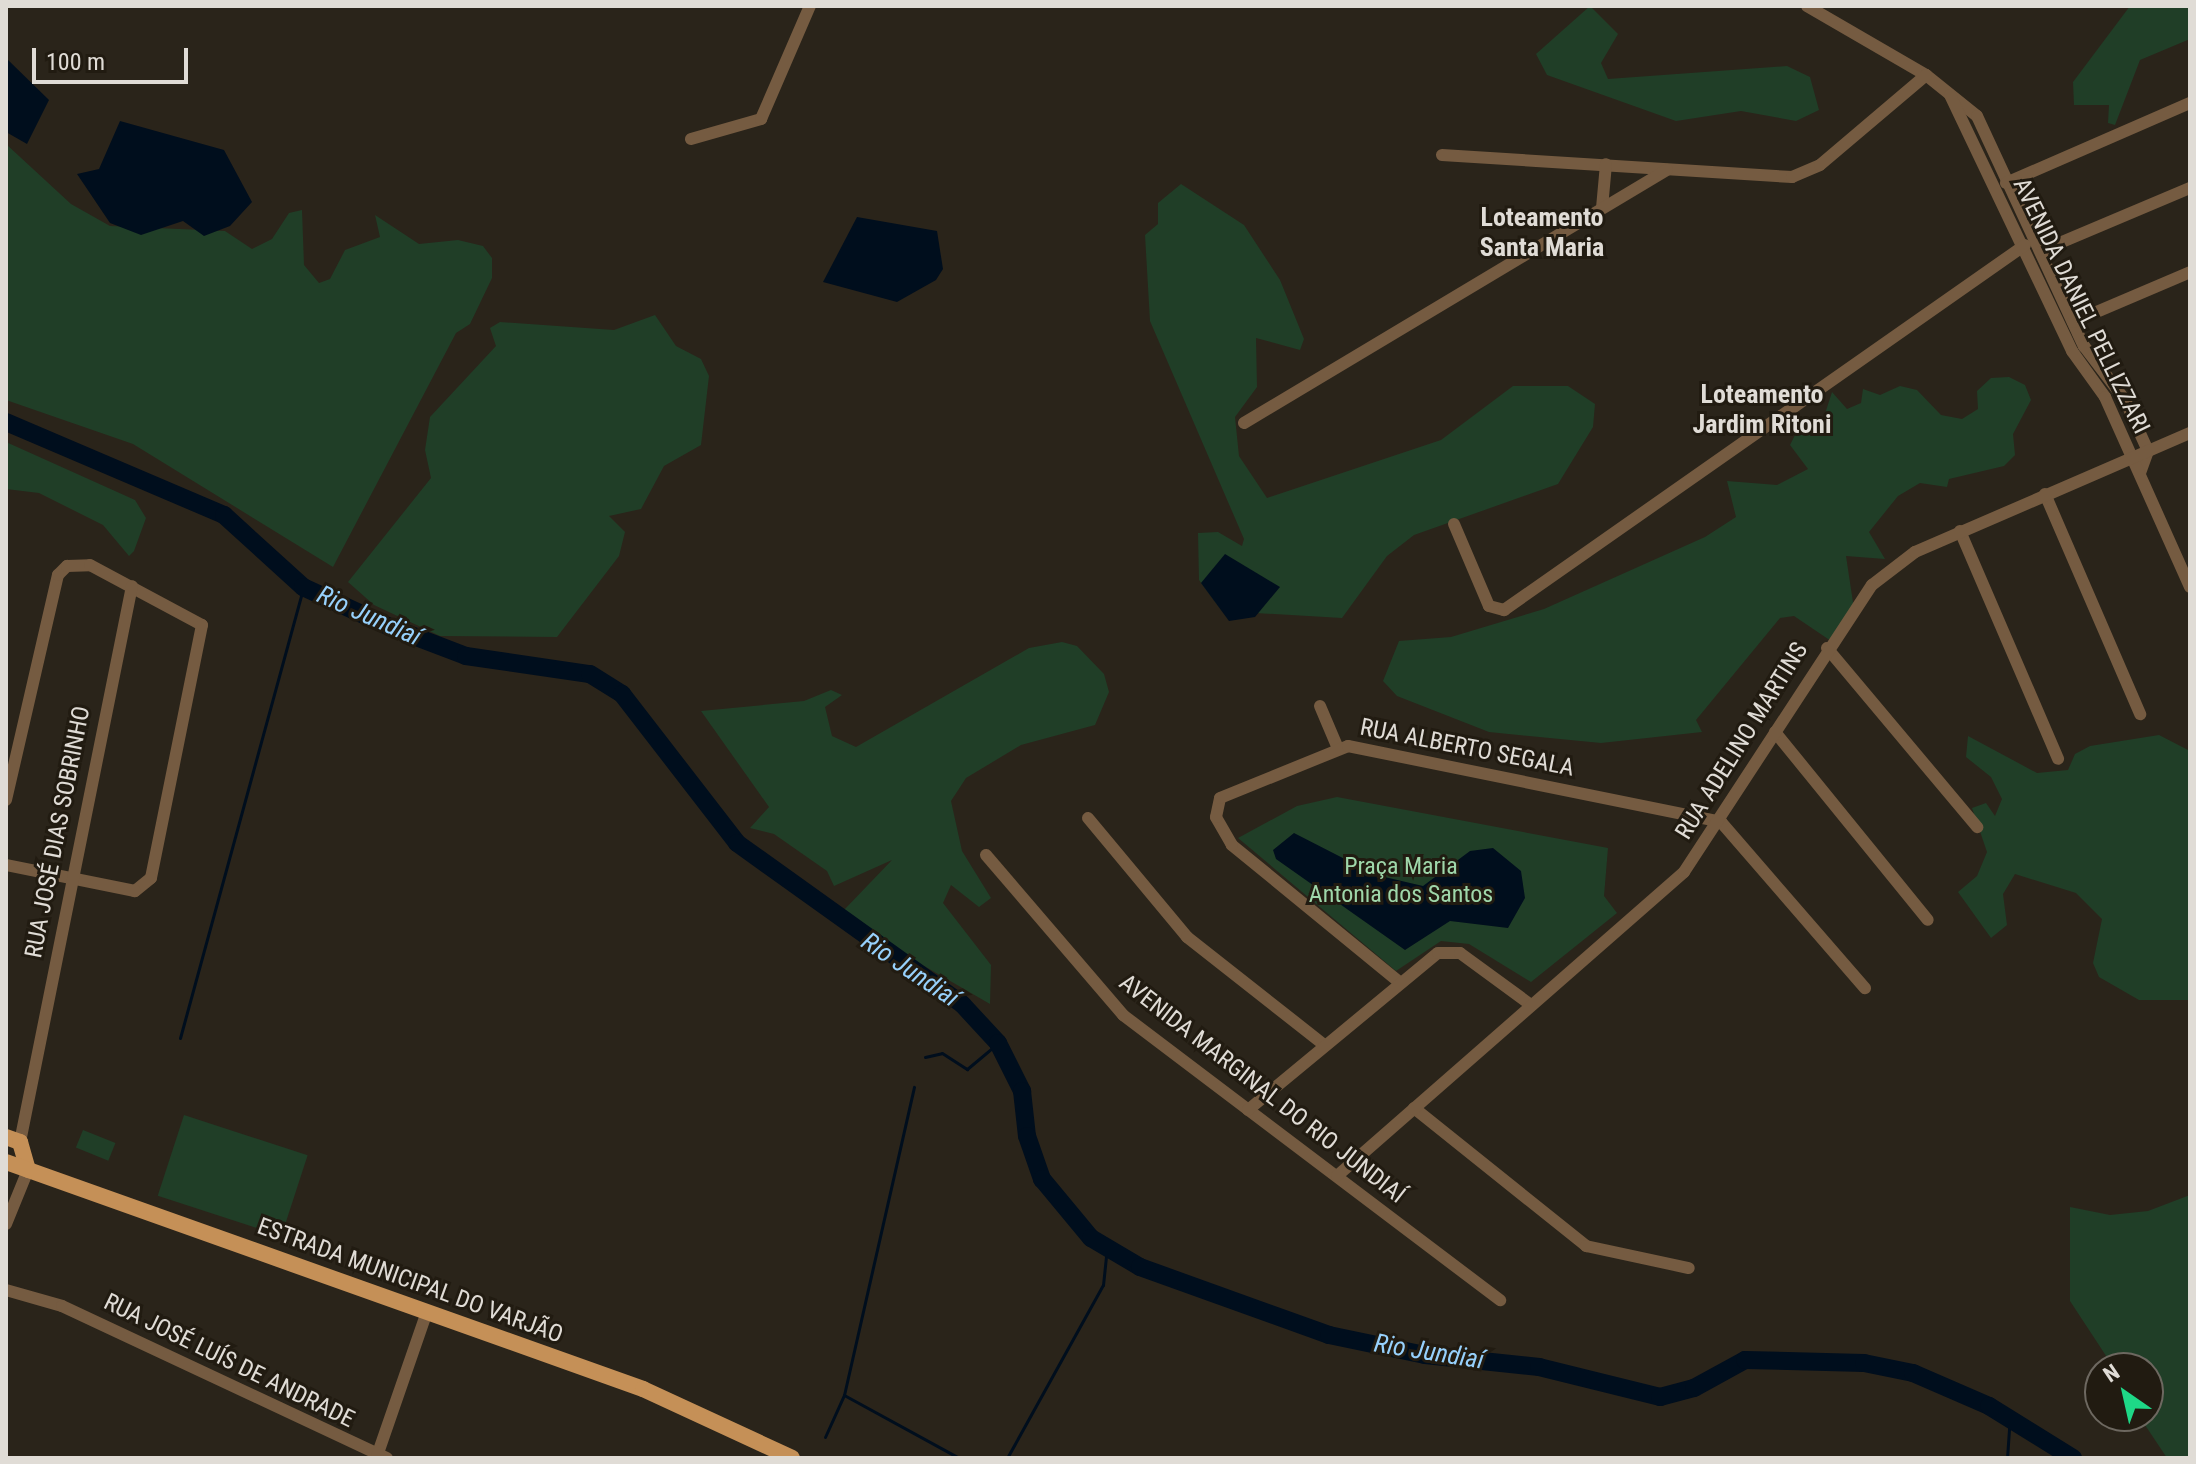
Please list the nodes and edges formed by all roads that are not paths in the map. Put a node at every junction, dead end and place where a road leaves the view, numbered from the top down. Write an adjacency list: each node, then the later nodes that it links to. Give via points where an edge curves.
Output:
1 (810, 6): 6 (street, via 761,119)
2 (1807, 6): 3 (street, AVENIDA DANIEL PELLIZZARI)
3 (1926, 75): 4 (street, AVENIDA DANIEL PELLIZZARI); 9 (street, via 1803,175)
4 (1946, 89): 10 (street, AVENIDA DANIEL PELLIZZARI, via 1977,116); 11 (street, AVENIDA DANIEL PELLIZZARI)
5 (2190, 103): 10 (street)
6 (691, 139)
7 (1442, 155): 8 (street)
8 (1606, 164): 9 (street); 13 (street)
9 (1668, 169): 13 (street)
10 (2012, 180): 11 (street); 15 (street, AVENIDA DANIEL PELLIZZARI)
11 (1999, 187): 14 (street, AVENIDA DANIEL PELLIZZARI)
12 (2190, 188): 15 (street)
13 (1602, 208): 18 (street)
14 (2025, 245): 21 (street, AVENIDA DANIEL PELLIZZARI); 24 (street, via 1504,610 1489,606)
15 (2043, 250): 17 (street, AVENIDA DANIEL PELLIZZARI)
16 (2190, 272): 17 (street)
17 (2073, 322): 20 (street, AVENIDA DANIEL PELLIZZARI, via 2125,400)
18 (1244, 423)
19 (2190, 433): 20 (street, RUA ADELINO MARTINS)
20 (2148, 451): 21 (street, RUA ADELINO MARTINS); 22 (street)
21 (2129, 459): 22 (street, AVENIDA DANIEL PELLIZZARI); 23 (street, RUA ADELINO MARTINS)
22 (2140, 473): 27 (street, AVENIDA DANIEL PELLIZZARI)
23 (2045, 494): 25 (street, RUA ADELINO MARTINS); 30 (street)
24 (1454, 524)
25 (1960, 531): 28 (street, RUA ADELINO MARTINS, via 1880,577); 33 (street)
26 (132, 586): 34 (street, via 90,565 67,566 58,575); 40 (street, RUA JOSÉ DIAS SOBRINHO); 40 (street, via 202,625 151,878 135,891)
27 (2190, 587)
28 (1827, 648): 31 (street, RUA ADELINO MARTINS); 37 (street)
29 (1320, 706): 32 (street)
30 (2140, 714)
31 (1775, 732): 36 (street, RUA ADELINO MARTINS); 41 (street)
32 (1337, 746): 36 (street, RUA ALBERTO SEGALA); 42 (street, RUA ALBERTO SEGALA, via 1236,787 1216,804 1219,829 1255,868)
33 (2058, 759)
34 (6, 800)
35 (1088, 818): 45 (street, via 1187,937)
36 (1721, 822): 43 (street); 44 (street, RUA ADELINO MARTINS, via 1672,885)
37 (1977, 827)
38 (986, 855): 47 (street, AVENIDA MARGINAL DO RIO JUNDIAÍ, via 1123,1015)
39 (6, 865): 40 (street)
40 (73, 879): 48 (street, RUA JOSÉ DIAS SOBRINHO)
41 (1928, 920)
42 (1398, 981): 44 (street, via 1446,951); 45 (street)
43 (1865, 988)
44 (1531, 1005): 46 (street, RUA ADELINO MARTINS)
45 (1324, 1045): 47 (street)
46 (1414, 1108): 51 (street, RUA ADELINO MARTINS); 53 (street, via 1586,1246)
47 (1248, 1110): 51 (street, AVENIDA MARGINAL DO RIO JUNDIAÍ)
48 (13, 1140): 50 (main road, RUA JOSÉ DIAS SOBRINHO)
49 (6, 1162): 50 (main road, ESTRADA MUNICIPAL DO VARJÃO)
50 (28, 1170): 52 (street); 56 (main road, ESTRADA MUNICIPAL DO VARJÃO)
51 (1337, 1176): 55 (street, AVENIDA MARGINAL DO RIO JUNDIAÍ)
52 (6, 1224)
53 (1689, 1268)
54 (6, 1290): 57 (street, RUA JOSÉ LUÍS DE ANDRADE, via 62,1306)
55 (1500, 1300)
56 (427, 1312): 57 (street); 58 (main road, ESTRADA MUNICIPAL DO VARJÃO, via 643,1389)
57 (382, 1457)
58 (792, 1458)

